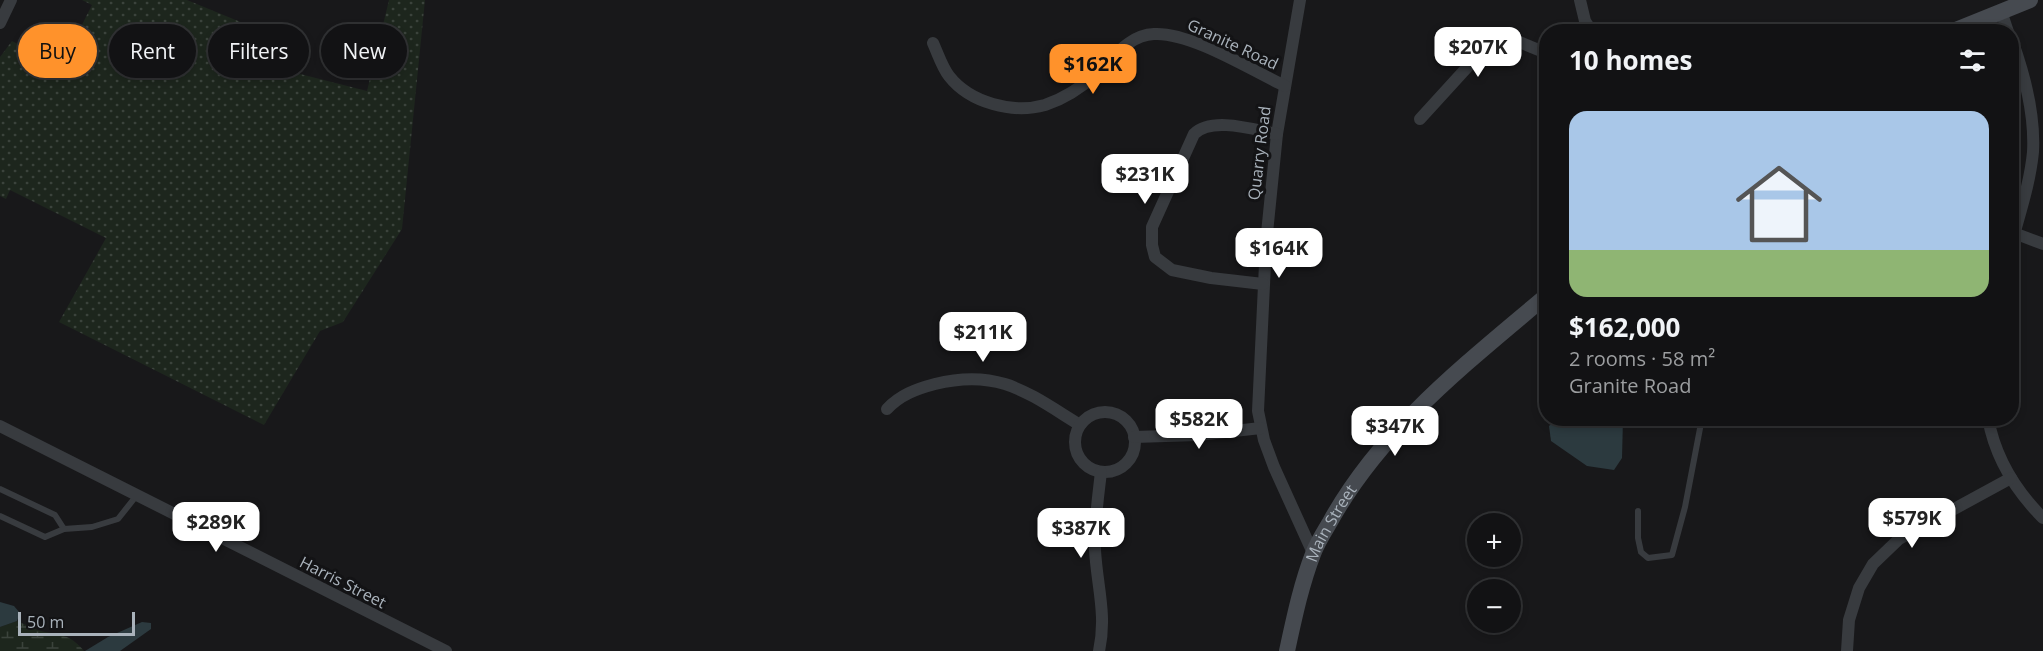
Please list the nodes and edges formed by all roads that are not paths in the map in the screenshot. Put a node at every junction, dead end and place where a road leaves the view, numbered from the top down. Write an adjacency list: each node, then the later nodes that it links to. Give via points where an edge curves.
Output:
1 (11, 0): 6 (street)
2 (1300, 0): 13 (street, Quarry Road)
3 (1580, 0): 7 (street)
4 (2030, 0): 5 (main road)
5 (2001, 11): 8 (main road); 9 (street)
6 (0, 23)
7 (1587, 24)
8 (1970, 24)
9 (2005, 24)
10 (933, 43): 13 (street, Granite Road, via 949,76 964,89 980,100 1013,108 1044,105 1073,92 1134,39 1152,34 1173,35 1205,47)
11 (1539, 50): 14 (street, via 1516,41 1492,49 1472,62)
12 (2019, 64): 16 (street, via 2033,151)
13 (1284, 86): 15 (street, Quarry Road)
14 (1420, 119)
15 (1277, 134): 19 (street, Quarry Road); 19 (street, via 1221,125 1198,130 1152,227 1155,257 1172,270)
16 (2019, 218)
17 (2019, 238): 18 (street)
18 (2043, 244)
19 (1263, 284): 26 (street, Quarry Road, via 1258,399)
20 (1539, 302): 36 (main road, Main Street, via 1475,356 1385,442 1344,496)
21 (887, 409): 22 (street, via 917,389 951,380 982,378 1012,385)
22 (1080, 424): 27 (street, via 1094,414 1112,413 1127,422); 28 (street, via 1075,440 1078,457)
23 (0, 426): 31 (street, Harris Street)
24 (1700, 426): 32 (lane, via 1672,555 1648,558 1641,552)
25 (1990, 426): 29 (street)
26 (1261, 428): 27 (street); 36 (street, Quarry Road)
27 (1134, 437): 28 (street, via 1132,455 1124,465)
28 (1101, 472): 38 (street, via 1095,531 1103,613)
29 (2011, 478): 34 (street); 40 (street, via 1899,539 1873,564 1859,588 1849,620)
30 (0, 489): 35 (lane, via 55,515)
31 (137, 495): 35 (lane, via 118,519 92,527); 37 (street, Harris Street)
32 (1638, 511)
33 (0, 516): 35 (lane, via 45,537)
34 (2043, 518)
35 (64, 529)
36 (1313, 553): 39 (main road, Main Street)
37 (446, 651)
38 (1099, 651)
39 (1287, 651)
40 (1847, 651)

